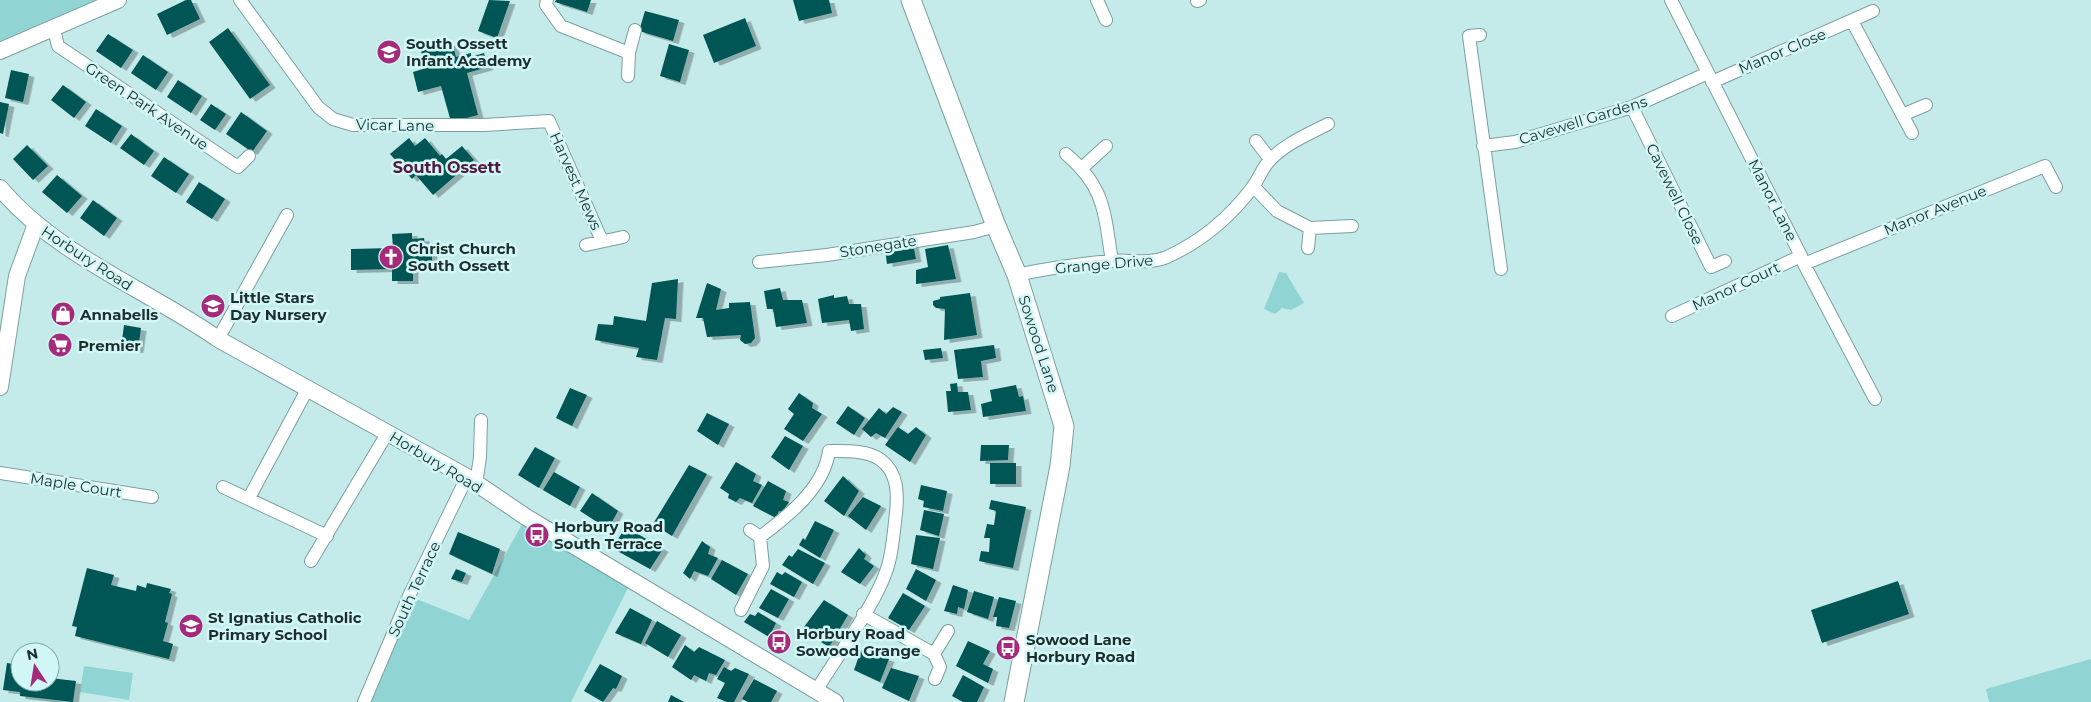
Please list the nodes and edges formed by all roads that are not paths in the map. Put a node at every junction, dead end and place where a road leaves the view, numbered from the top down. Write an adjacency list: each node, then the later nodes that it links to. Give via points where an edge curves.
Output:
1 (118, 0): 10 (street)
2 (240, 0): 20 (street, Vicar Lane, via 318,107 333,119 353,125 378,126)
3 (547, 0): 14 (street, via 546,5 561,26)
4 (912, 0): 35 (main road, Sowood Lane)
5 (1097, 0): 8 (street)
6 (1671, 0): 16 (street, Manor Lane)
7 (1874, 11): 9 (street, Manor Close)
8 (1106, 20)
9 (1852, 21): 16 (street, Manor Close); 19 (street)
10 (54, 29): 13 (street); 27 (street, Green Park Avenue, via 58,46 238,167)
11 (635, 30): 14 (street)
12 (1480, 35): 25 (street, via 1469,36)
13 (0, 51)
14 (629, 52): 15 (street)
15 (628, 76)
16 (1710, 77): 18 (street, Cavewell Gardens); 42 (street, Manor Lane)
17 (1926, 105): 19 (street)
18 (1632, 108): 25 (street, Cavewell Gardens, via 1515,142); 44 (street, Cavewell Close, via 1711,267)
19 (1902, 115): 22 (street)
20 (549, 121): 39 (street, Harvest Mews)
21 (1328, 124): 28 (street, Grange Drive)
22 (1912, 134)
23 (1256, 141): 28 (street)
24 (1106, 146): 29 (street)
25 (1483, 146): 46 (street)
26 (1066, 154): 29 (street)
27 (248, 156)
28 (1270, 159): 30 (street, Grange Drive)
29 (1082, 168): 43 (street, via 1103,207)
30 (1253, 186): 37 (street, via 1277,211); 43 (street, Grange Drive, via 1223,219 1165,258 1146,262)
31 (2056, 187): 42 (street, Manor Avenue, via 2045,166)
32 (0, 188): 34 (street, Horbury Road)
33 (287, 215): 49 (street)
34 (36, 224): 49 (street, Horbury Road, via 123,282 189,318); 50 (street, via 17,276)
35 (996, 226): 45 (street, Stonegate, via 827,255); 47 (main road, Sowood Lane)
36 (1352, 226): 37 (street)
37 (1310, 228): 41 (street)
38 (622, 237): 39 (street, Harvest Mews)
39 (602, 241): 40 (street, Harvest Mews)
40 (586, 245)
41 (1308, 248)
42 (1802, 260): 48 (street, Manor Court); 52 (street, Manor Lane)
43 (1112, 261): 47 (street, Grange Drive)
44 (1725, 261)
45 (759, 262)
46 (1501, 270)
47 (1017, 275): 70 (main road, Sowood Lane, via 1064,426 1060,466)
48 (1672, 316)
49 (218, 339): 51 (street, Horbury Road)
50 (0, 387)
51 (308, 388): 54 (street, Horbury Road); 59 (street)
52 (1875, 399)
53 (481, 420): 56 (street, South Terrace, via 480,457)
54 (388, 432): 56 (street, Horbury Road); 60 (street)
55 (0, 473): 58 (street, Maple Court)
56 (471, 481): 67 (street, Horbury Road); 68 (street, South Terrace, via 409,596)
57 (223, 487): 59 (street)
58 (152, 497)
59 (249, 498): 60 (street)
60 (327, 536): 61 (street)
61 (311, 561)
62 (741, 610): 63 (street, via 763,566 755,533 810,492 828,461 829,451 859,453 880,460 889,468 897,491 893,543 882,581)
63 (863, 614): 65 (street); 67 (street)
64 (948, 631): 65 (street)
65 (934, 654): 66 (street, via 940,667)
66 (935, 680)
67 (816, 691): 69 (street, Horbury Road)
68 (364, 702)
69 (835, 702)
70 (1014, 702)

